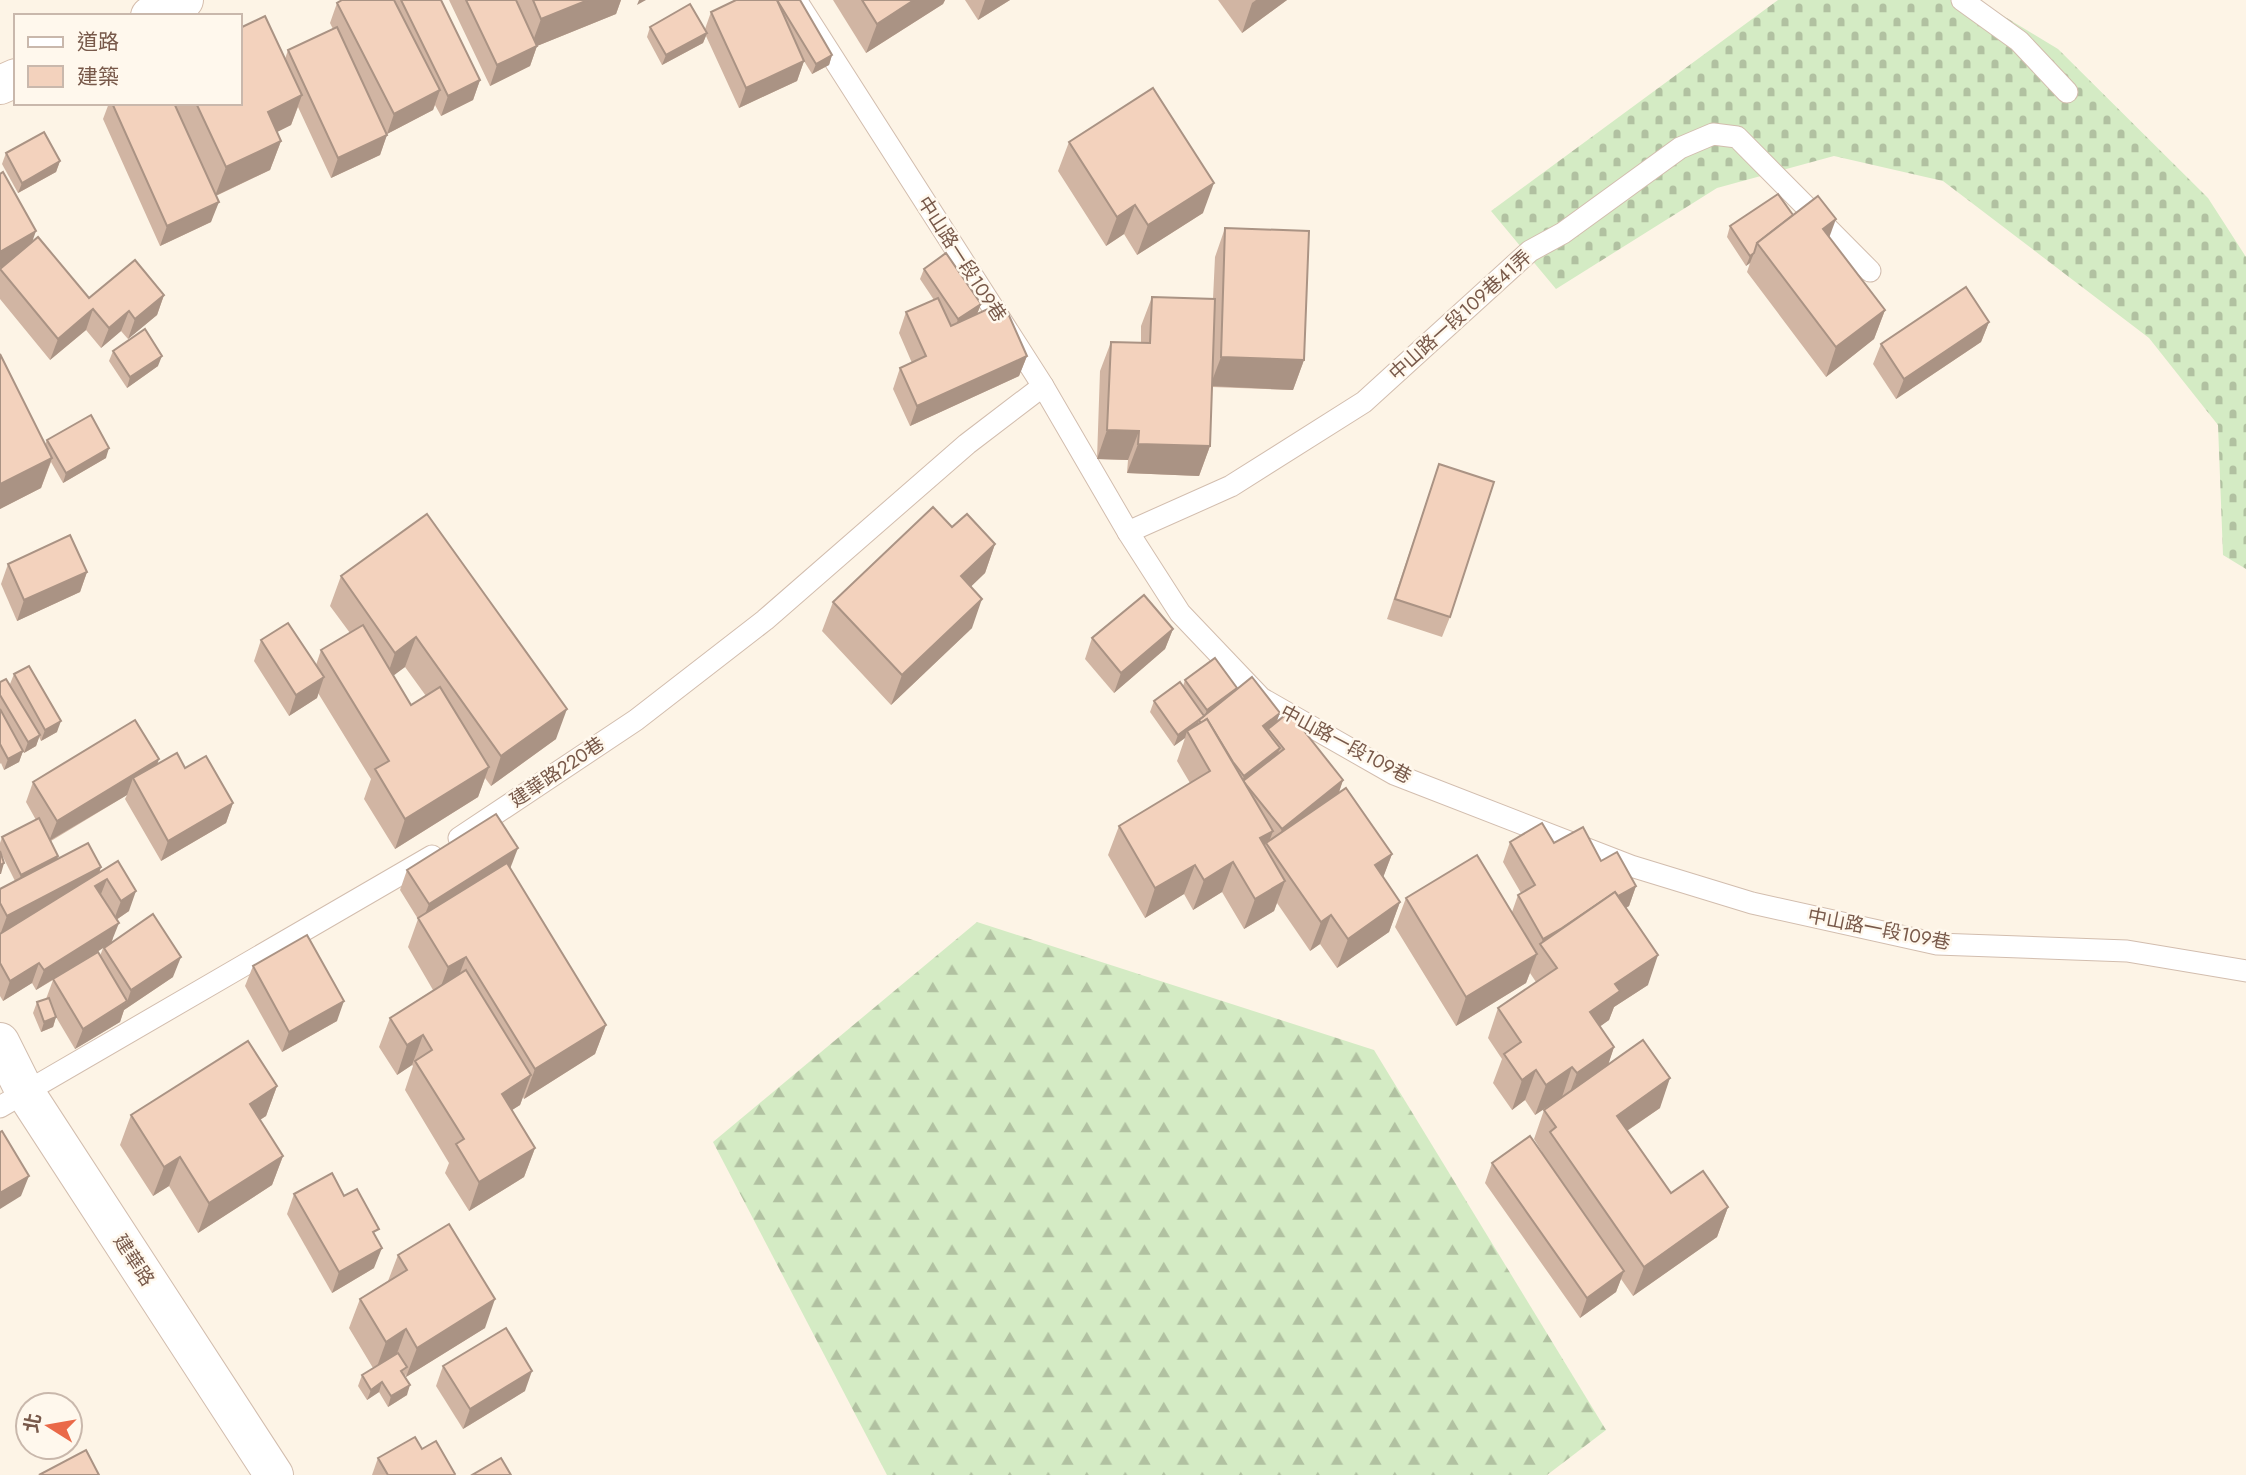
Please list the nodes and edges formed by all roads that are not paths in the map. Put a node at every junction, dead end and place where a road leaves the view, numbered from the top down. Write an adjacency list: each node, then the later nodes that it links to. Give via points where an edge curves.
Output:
1 (184, 0): 4 (street)
2 (796, 0): 7 (lane, 中山路一段109巷)
3 (1962, 0): 5 (lane, via 2020,41)
4 (154, 14)
5 (2067, 92)
6 (1870, 271): 8 (lane, 中山路一段109巷41弄, via 1737,137 1713,134 1680,148 1563,233 1530,251 1364,402 1231,486)
7 (1043, 386): 8 (lane, 中山路一段109巷); 11 (lane, 建華路220巷, via 967,444 765,620 636,720 435,854)
8 (1128, 532): 9 (lane, 中山路一段109巷, via 1180,613 1261,698 1394,774 1631,866 1752,903 1937,944 2127,951)
9 (2246, 971)
10 (0, 1042): 11 (street, 建華路)
11 (13, 1100): 12 (street, 建華路)
12 (274, 1475)

